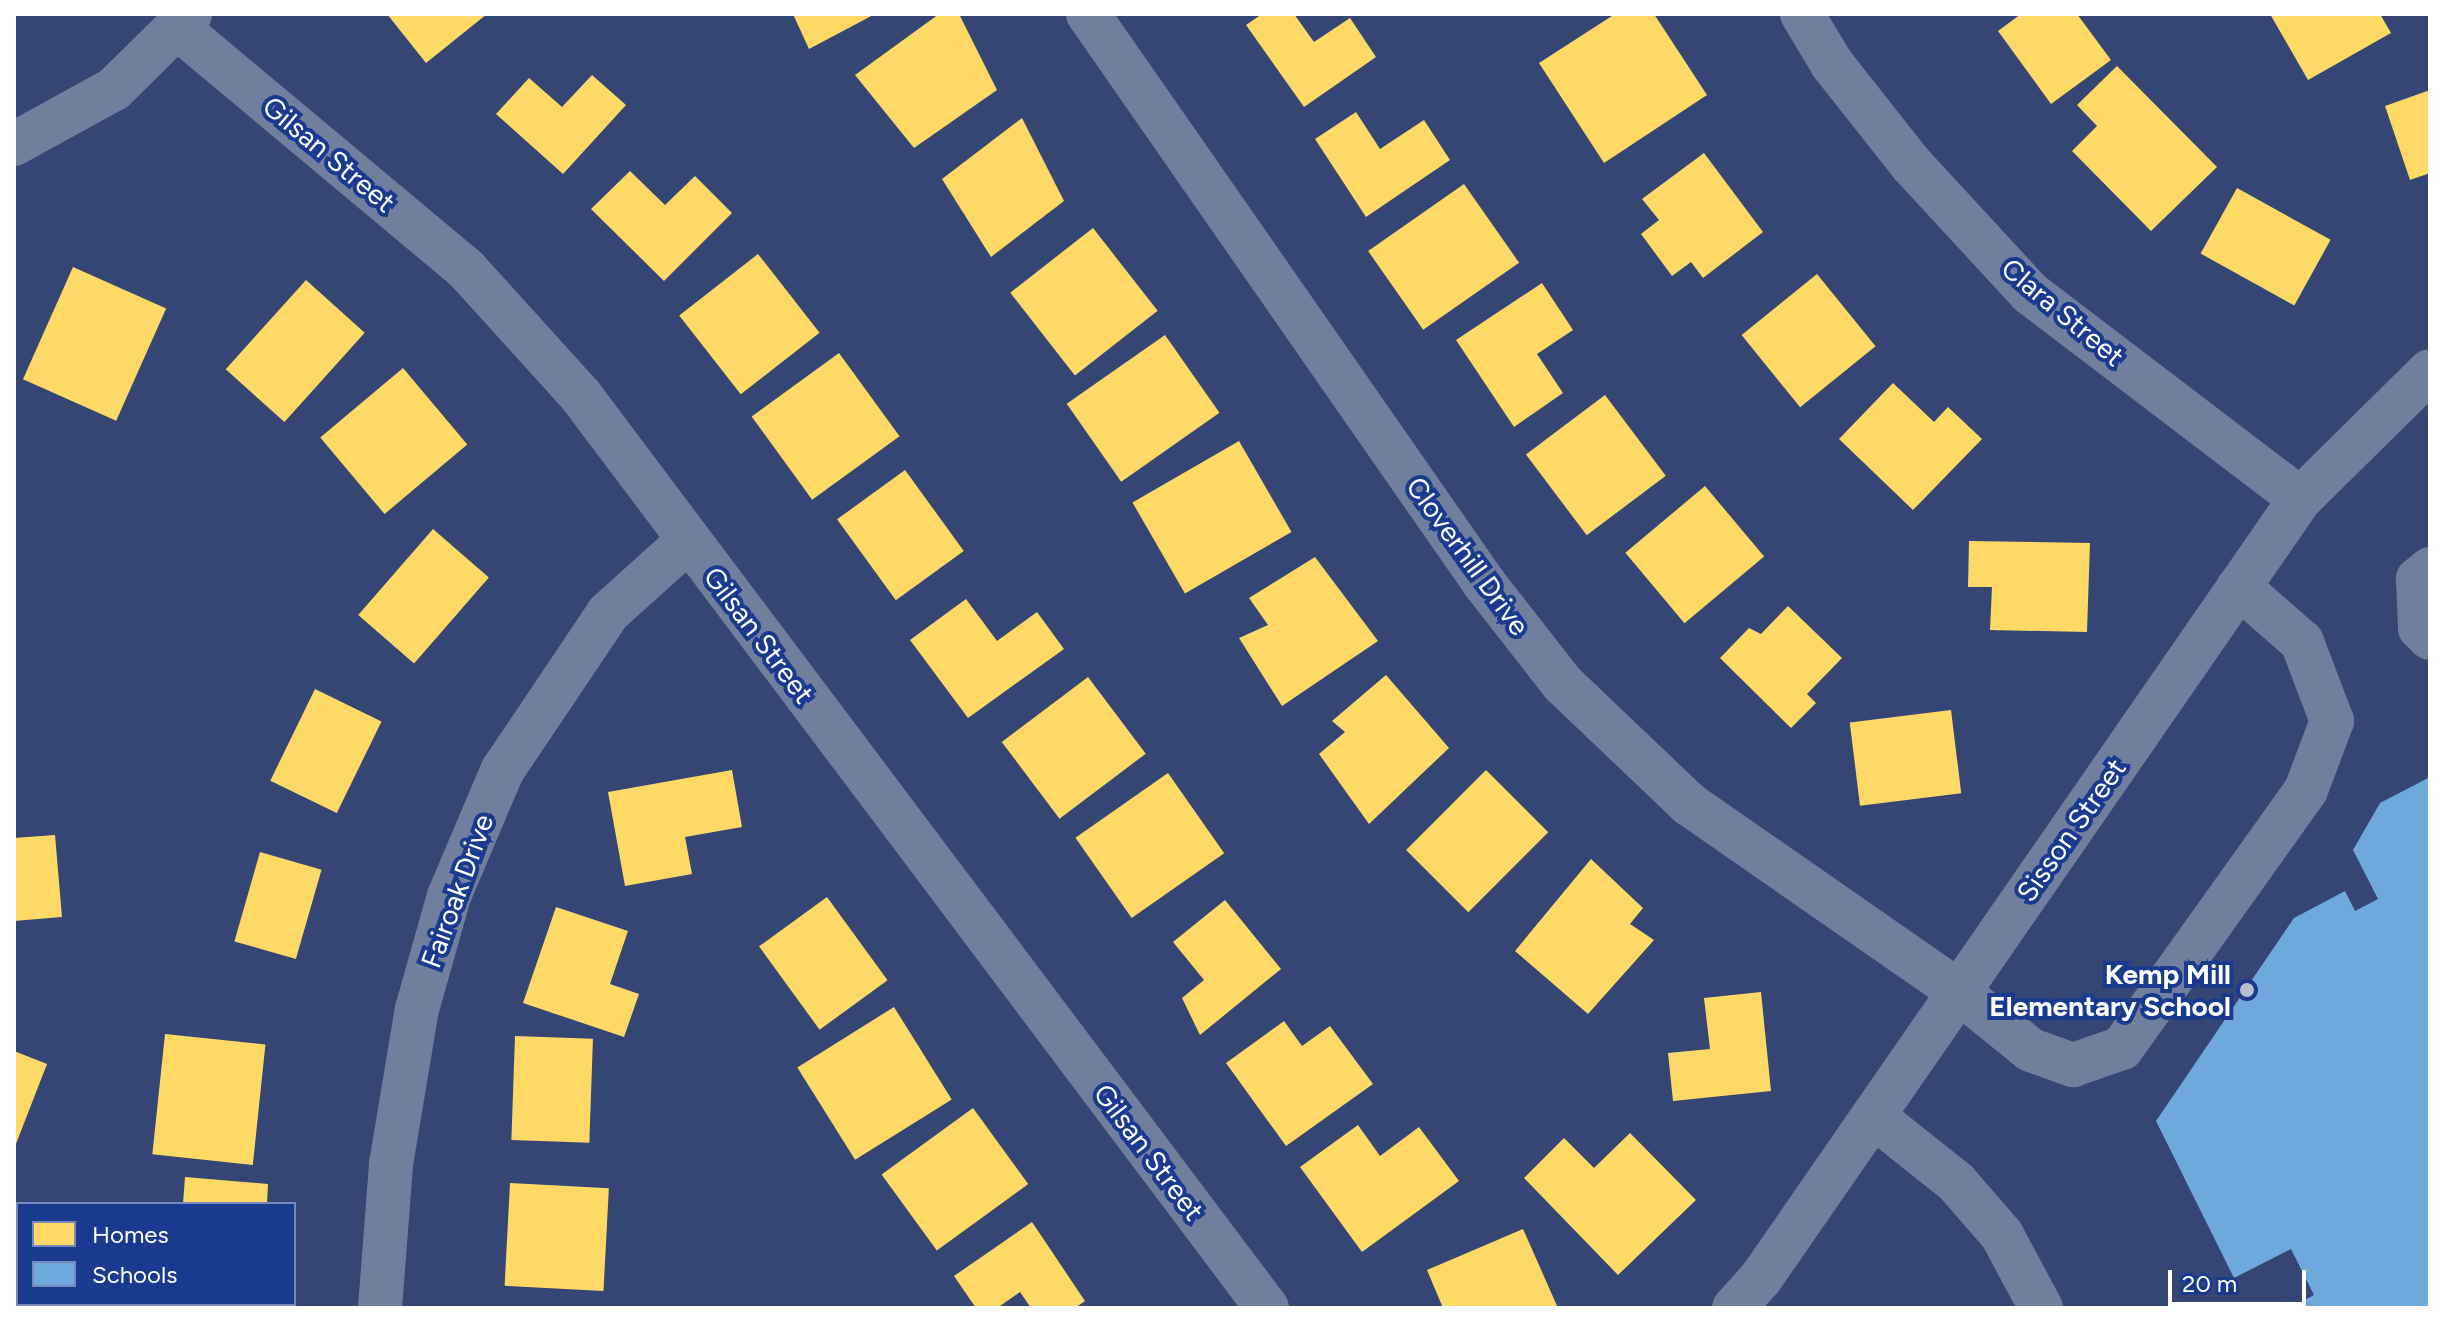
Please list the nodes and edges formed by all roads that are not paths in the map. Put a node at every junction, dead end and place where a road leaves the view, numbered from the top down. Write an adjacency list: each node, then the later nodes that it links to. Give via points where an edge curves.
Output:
1 (1088, 14): 11 (street, Cloverhill Drive, via 1484,583 1563,684 1689,804)
2 (1802, 14): 6 (street, Clara Street, via 1832,64 1911,164 2030,293)
3 (184, 21): 4 (street, via 114,89); 7 (street, Gilsan Street, via 466,269 581,396)
4 (14, 144)
5 (2430, 371): 6 (street, Sisson Street)
6 (2300, 499): 9 (street, Sisson Street)
7 (688, 541): 13 (street, Fairoak Drive, via 608,613 502,771 449,896 417,1009 391,1164); 14 (street, Gilsan Street)
8 (2430, 569): 10 (street, via 2418,579 2420,628)
9 (2239, 587): 11 (street, Sisson Street); 11 (street, Cloverhill Drive, via 2302,642 2332,721 2306,790 2122,1048 2073,1065 2031,1050)
10 (2430, 638)
11 (1959, 992): 12 (street, Sisson Street)
12 (1873, 1116): 15 (street, Sisson Street, via 1761,1278); 16 (street, via 1965,1192 2002,1235)
13 (380, 1308)
14 (1267, 1308)
15 (1734, 1308)
16 (2041, 1308)

